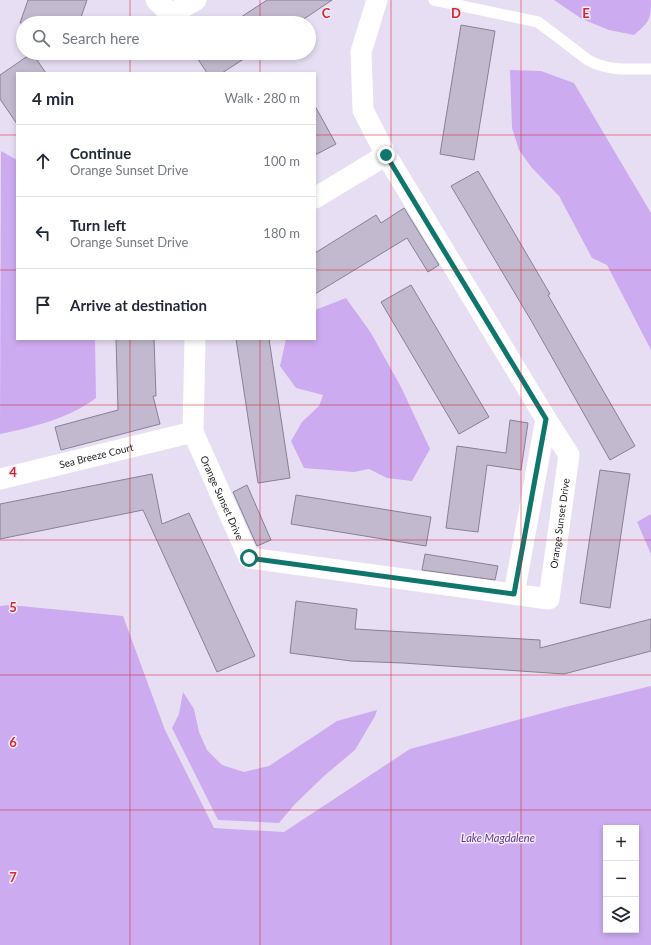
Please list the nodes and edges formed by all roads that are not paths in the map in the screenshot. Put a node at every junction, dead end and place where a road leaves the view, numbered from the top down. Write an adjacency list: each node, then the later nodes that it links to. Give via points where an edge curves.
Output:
1 (156, 0): 2 (street, via 171,14)
2 (196, 0)
3 (377, 0): 6 (street, Orange Sunset Drive, via 361,52 363,110)
4 (434, 0): 5 (lane, via 538,22 596,65 606,68)
5 (651, 69)
6 (386, 155): 7 (street); 9 (street, Orange Sunset Drive)
7 (316, 197)
8 (195, 340): 10 (street, Orange Sunset Drive)
9 (546, 419): 12 (street); 12 (street, Orange Sunset Drive, via 568,455 549,599)
10 (193, 432): 11 (street, Sea Breeze Court); 12 (street, Orange Sunset Drive, via 249,558)
11 (0, 478)
12 (514, 594)

